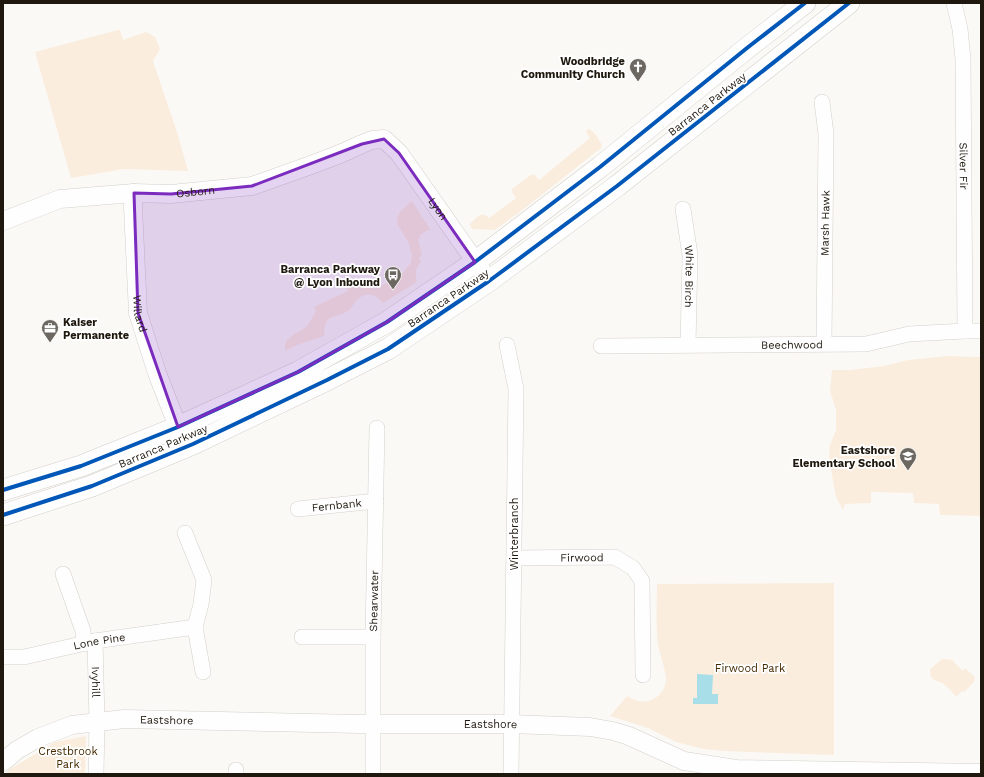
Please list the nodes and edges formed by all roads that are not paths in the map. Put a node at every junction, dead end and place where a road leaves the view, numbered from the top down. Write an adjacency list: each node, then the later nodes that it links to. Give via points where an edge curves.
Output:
1 (805, 3): 9 (main road, Barranca Parkway, via 600,167)
2 (954, 3): 11 (street, Silver Fir, via 963,59)
3 (839, 6): 10 (main road, Barranca Parkway, via 617,186)
4 (822, 102): 13 (street, Marsh Hawk, via 826,134)
5 (384, 139): 6 (street, Osborn, via 372,140 318,163 252,186 172,194); 9 (street, Lyon, via 399,153)
6 (134, 193): 8 (street, Osborn, via 60,199); 17 (street, Willard, via 138,312 157,373)
7 (682, 209): 15 (street, White Birch, via 690,255)
8 (3, 221)
9 (475, 262): 10 (street, Lyon); 17 (main road, Barranca Parkway, via 387,322 305,368)
10 (489, 281): 22 (main road, Barranca Parkway, via 388,349 327,380 179,450 92,486)
11 (965, 331): 12 (street, Beechwood); 13 (street, Beechwood, via 909,334 866,344)
12 (981, 331)
13 (824, 344): 15 (street, Beechwood)
14 (507, 345): 24 (street, Winterbranch, via 516,389)
15 (688, 345): 16 (street, Beechwood)
16 (601, 346)
17 (178, 427): 19 (main road, Barranca Parkway, via 81,466)
18 (377, 428): 20 (street, Shearwater)
19 (3, 490)
20 (376, 500): 21 (street, Fernbank); 28 (street, Shearwater)
21 (298, 509)
22 (3, 515)
23 (186, 533): 26 (street, via 204,580)
24 (514, 558): 32 (street, Firwood, via 615,557 632,568 642,581); 35 (street, Winterbranch)
25 (63, 574): 29 (street, Ivyhill)
26 (195, 627): 29 (street, Lone Pine); 31 (street)
27 (302, 637): 28 (street)
28 (373, 637): 34 (street, Shearwater)
29 (89, 642): 30 (street, Lone Pine, via 24,657); 33 (street, Ivyhill)
30 (3, 657)
31 (203, 672)
32 (643, 675)
33 (97, 722): 34 (street, Eastshore, via 124,719); 36 (street, Eastshore, via 72,725 38,738); 39 (street, Ivyhill)
34 (373, 724): 35 (street, Eastshore); 40 (street, Shearwater)
35 (512, 724): 37 (street, Eastshore, via 590,727 613,731 684,761); 41 (street, Winterbranch)
36 (3, 762)
37 (755, 772): 38 (street, Eastshore)
38 (981, 773)
39 (96, 774)
40 (373, 774)
41 (511, 774)

